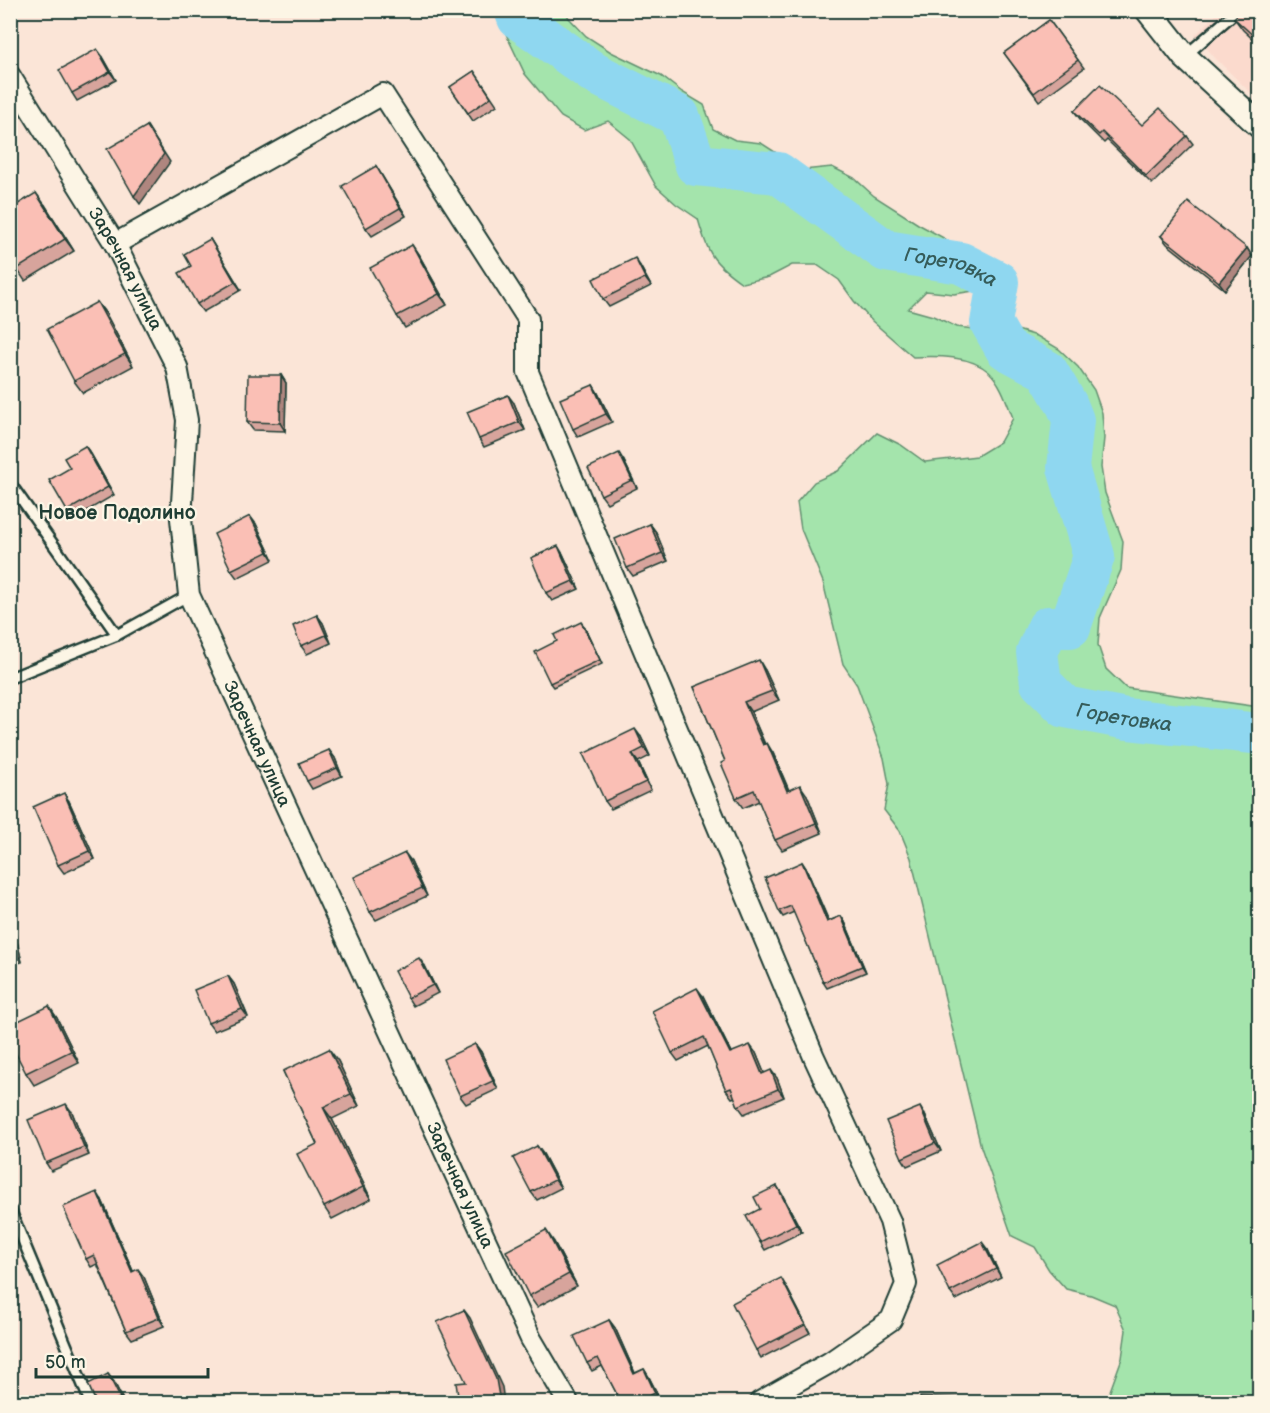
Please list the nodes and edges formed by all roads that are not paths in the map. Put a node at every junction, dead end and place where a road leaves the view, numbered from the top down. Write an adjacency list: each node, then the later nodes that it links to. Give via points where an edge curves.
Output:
1 (1148, 10): 3 (street)
2 (1238, 10): 3 (lane)
3 (1185, 57): 5 (street)
4 (10, 76): 6 (street, Заречная улица)
5 (1260, 126)
6 (115, 244): 8 (street, Заречная улица, via 177,367 187,420 181,519); 14 (street, via 383,94 528,319 528,372 814,1057 890,1221 906,1284 891,1320 829,1363)
7 (10, 483): 9 (lane)
8 (189, 595): 9 (lane); 13 (street, Заречная улица, via 531,1339)
9 (117, 635): 10 (lane)
10 (10, 678)
11 (10, 1209): 12 (lane)
12 (90, 1402)
13 (568, 1402)
14 (760, 1402)

